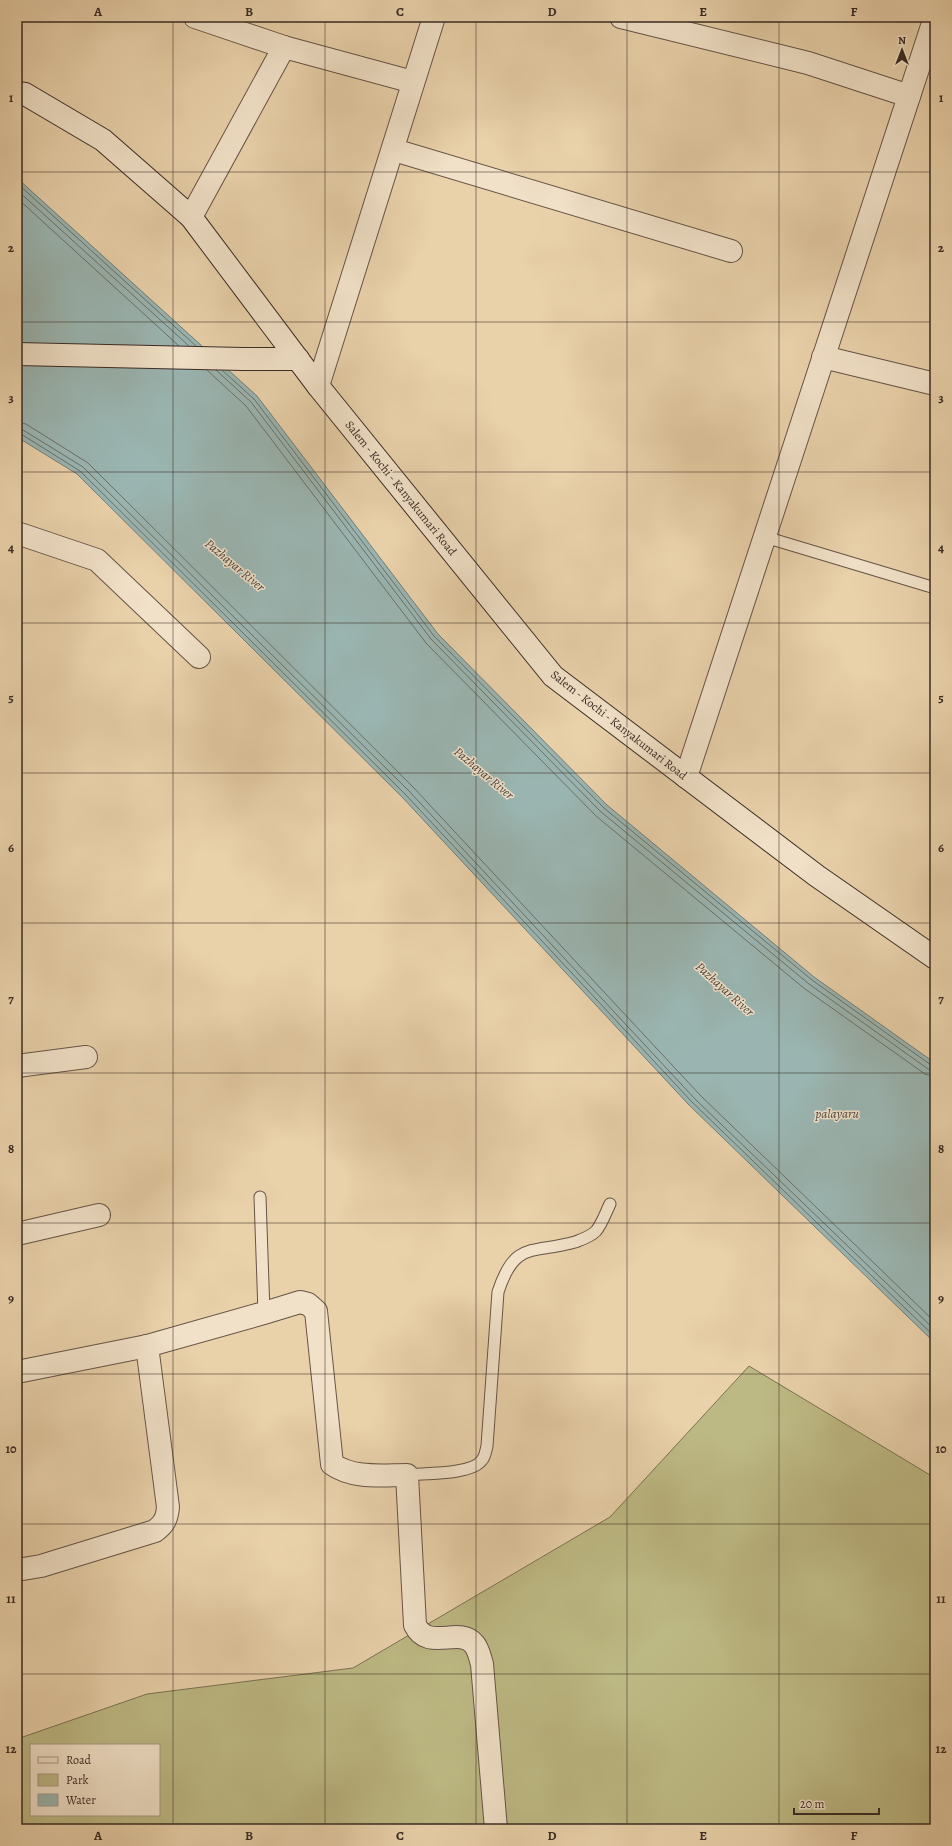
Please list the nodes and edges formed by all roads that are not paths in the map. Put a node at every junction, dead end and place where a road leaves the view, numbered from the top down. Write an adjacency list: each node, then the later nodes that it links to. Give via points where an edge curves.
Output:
1 (195, 17): 5 (street)
2 (434, 17): 6 (street)
3 (621, 17): 8 (street, via 808,63)
4 (935, 17): 8 (street)
5 (284, 47): 6 (street); 10 (street)
6 (413, 82): 9 (street)
7 (17, 93): 10 (street, Salem - Kochi - Kanyakumari Road, via 25,94 103,140)
8 (909, 96): 13 (street)
9 (394, 150): 11 (street); 16 (street)
10 (191, 217): 14 (street, Salem - Kochi - Kanyakumari Road)
11 (731, 251)
12 (17, 354): 14 (street)
13 (823, 356): 15 (street); 18 (street)
14 (298, 359): 16 (street, Salem - Kochi - Kanyakumari Road)
15 (935, 384)
16 (318, 386): 21 (street, Salem - Kochi - Kanyakumari Road, via 553,676)
17 (17, 533): 20 (street, via 97,560)
18 (764, 537): 19 (lane); 21 (street)
19 (935, 588)
20 (199, 657)
21 (686, 777): 22 (street, Salem - Kochi - Kanyakumari Road, via 817,876)
22 (935, 958)
23 (86, 1057): 24 (street)
24 (17, 1066)
25 (260, 1197): 29 (lane)
26 (610, 1204): 32 (lane, via 596,1230 586,1238 529,1250 513,1260 502,1279 498,1292 487,1446 482,1460 476,1466 464,1470)
27 (99, 1215): 28 (street)
28 (17, 1234)
29 (264, 1313): 30 (street); 32 (street, via 300,1302 308,1304 316,1311 332,1464 341,1470 359,1475)
30 (146, 1346): 31 (street); 33 (street, via 168,1507 163,1525 155,1531 41,1566)
31 (17, 1372)
32 (407, 1475): 34 (street, via 415,1625 419,1633 426,1638 465,1638 474,1643 479,1652)
33 (17, 1570)
34 (496, 1829)

